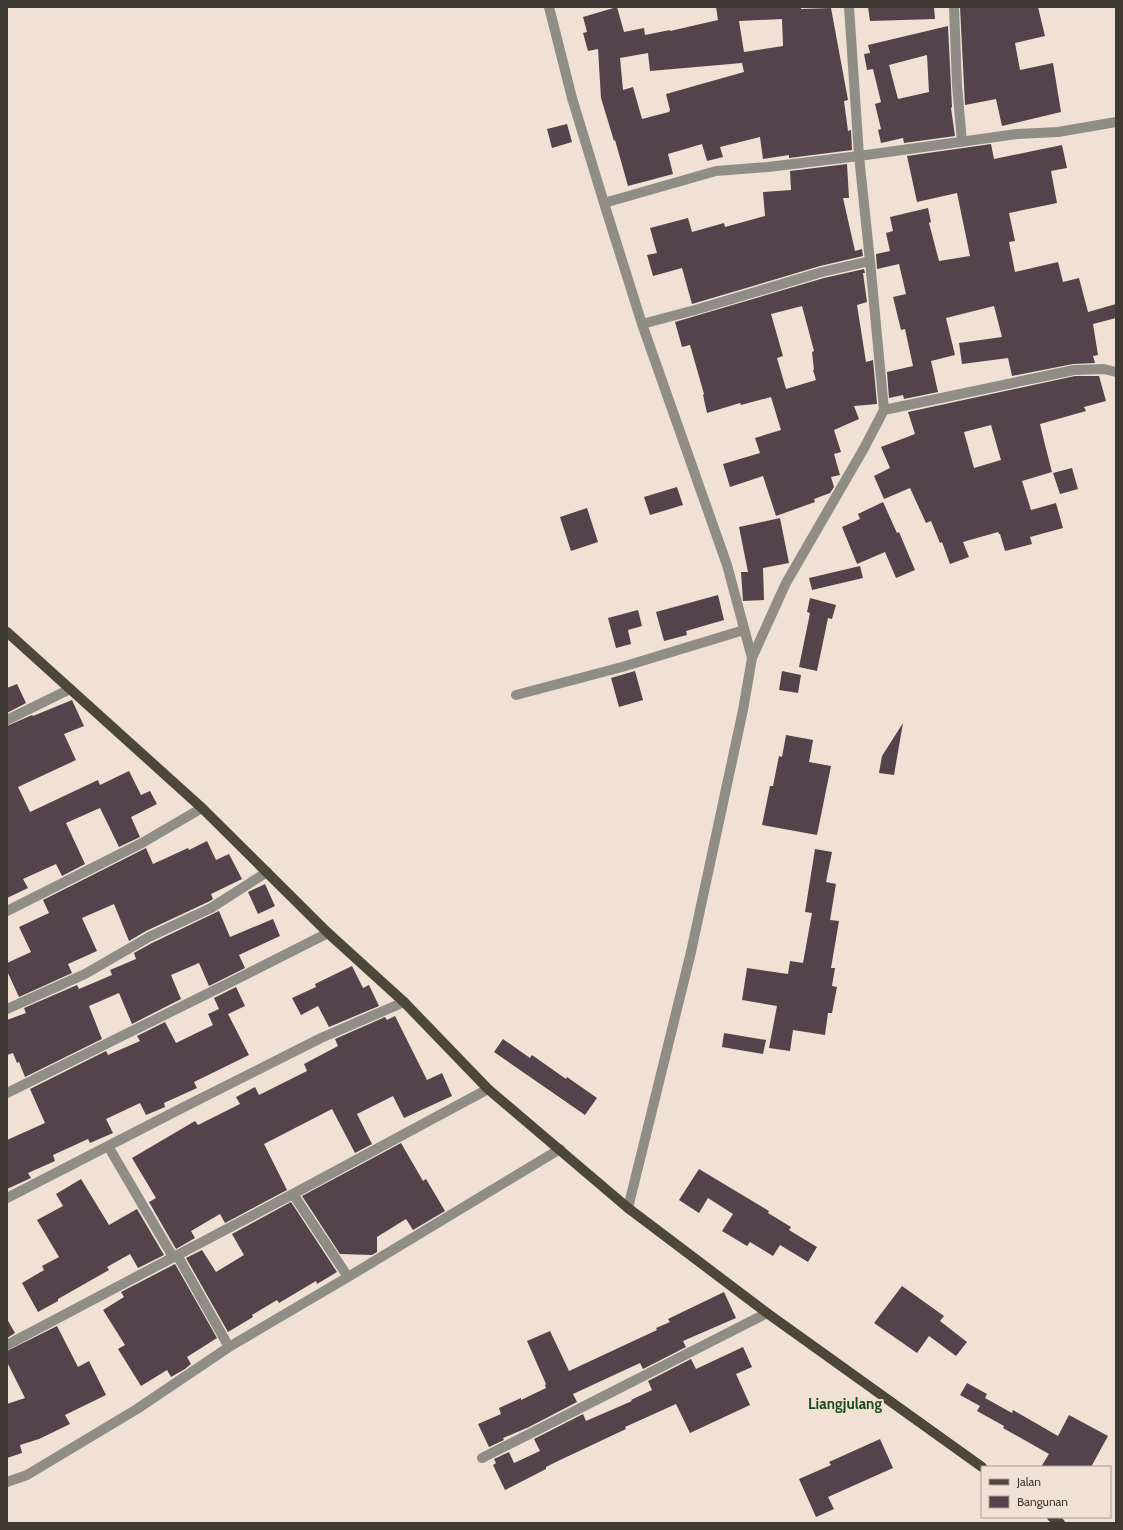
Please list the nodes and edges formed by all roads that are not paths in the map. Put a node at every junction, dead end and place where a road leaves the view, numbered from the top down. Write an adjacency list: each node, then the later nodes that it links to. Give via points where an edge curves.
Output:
1 (549, 7): 7 (street, via 572,98)
2 (850, 7): 6 (street)
3 (954, 7): 5 (street)
4 (1116, 122): 5 (street, via 1058,132 1017,134)
5 (962, 142): 6 (street)
6 (859, 156): 7 (street, via 716,171); 8 (street)
7 (604, 203): 9 (street)
8 (870, 262): 9 (street, via 822,272); 11 (street)
9 (642, 324): 12 (street, via 727,565)
10 (1116, 372): 11 (street, via 1104,369 1074,370)
11 (884, 410): 14 (street, via 786,582)
12 (744, 630): 14 (street); 16 (street, via 622,667)
13 (7, 632): 15 (main road)
14 (752, 658): 30 (street, via 691,952)
15 (70, 689): 17 (street); 18 (main road)
16 (516, 695)
17 (7, 720)
18 (202, 808): 19 (main road); 20 (street, via 142,843)
19 (267, 872): 21 (main road); 23 (street, via 211,908 149,936 85,974)
20 (7, 910)
21 (328, 932): 22 (main road); 25 (street)
22 (404, 1002): 24 (main road); 26 (street, via 321,1038)
23 (7, 1009)
24 (488, 1089): 27 (main road); 28 (street)
25 (7, 1093)
26 (108, 1146): 29 (street); 31 (street)
27 (560, 1149): 30 (main road); 32 (street)
28 (293, 1194): 31 (street); 32 (street)
29 (7, 1198)
30 (628, 1208): 33 (main road)
31 (175, 1256): 34 (street); 35 (street)
32 (348, 1277): 35 (street)
33 (767, 1313): 36 (street); 37 (main road)
34 (7, 1345)
35 (229, 1347): 38 (street, via 137,1409 27,1475)
36 (482, 1458)
37 (981, 1466)
38 (7, 1482)

